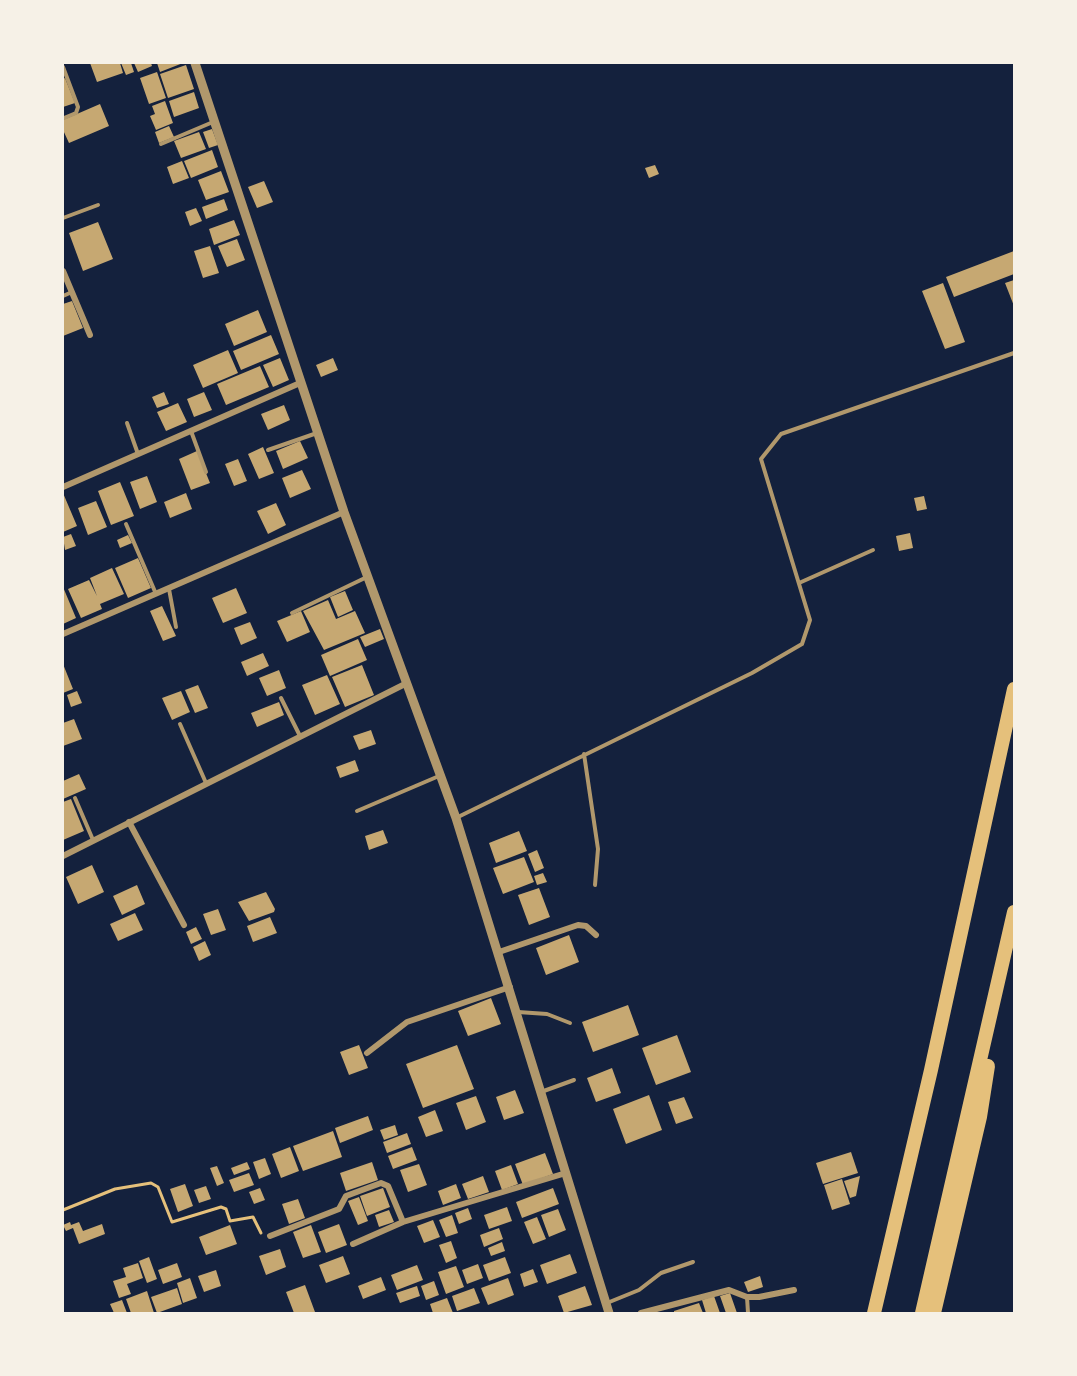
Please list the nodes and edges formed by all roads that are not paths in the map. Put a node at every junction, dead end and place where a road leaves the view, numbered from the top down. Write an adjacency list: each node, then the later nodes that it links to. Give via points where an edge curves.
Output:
1 (195, 63): 4 (street)
2 (63, 67): 3 (lane, via 78,107 76,113)
3 (64, 118)
4 (214, 122): 5 (lane); 13 (street)
5 (161, 144)
6 (98, 205): 7 (lane)
7 (63, 218)
8 (63, 271): 9 (street)
9 (72, 292): 10 (lane); 11 (street)
10 (63, 296)
11 (90, 335)
12 (1014, 353): 25 (lane, via 781,434 761,459)
13 (300, 383): 15 (street); 16 (street)
14 (127, 423): 18 (lane)
15 (191, 431): 18 (street); 19 (lane)
16 (317, 432): 17 (lane); 21 (street)
17 (268, 450)
18 (138, 454): 20 (street)
19 (206, 472)
20 (63, 487)
21 (344, 512): 24 (street); 26 (street)
22 (126, 524): 27 (lane)
23 (873, 550): 25 (lane)
24 (368, 577): 28 (lane); 31 (street)
25 (799, 583): 36 (lane, via 810,620 802,644 752,673)
26 (169, 588): 27 (street); 29 (lane)
27 (156, 594): 30 (street)
28 (292, 613)
29 (176, 627)
30 (63, 634)
31 (407, 683): 35 (street); 37 (street)
32 (1014, 689): 67 (highway)
33 (281, 698): 35 (lane)
34 (180, 724): 38 (lane)
35 (300, 736): 38 (street)
36 (584, 754): 41 (lane); 45 (lane, via 598,849)
37 (441, 776): 40 (lane); 41 (street)
38 (206, 783): 42 (street)
39 (75, 798): 43 (lane)
40 (357, 811)
41 (456, 818): 50 (street)
42 (129, 822): 43 (street); 47 (street)
43 (93, 840): 44 (street)
44 (63, 856)
45 (595, 885)
46 (1014, 912): 49 (highway)
47 (184, 925)
48 (596, 936): 50 (street, via 586,926 578,925)
49 (1009, 936): 68 (highway); 69 (highway, via 980,1117)
50 (499, 951): 51 (street)
51 (510, 987): 52 (street); 54 (street, via 407,1022)
52 (517, 1012): 53 (lane, via 547,1014); 56 (street)
53 (570, 1023)
54 (367, 1053)
55 (574, 1080): 56 (lane)
56 (541, 1092): 57 (street)
57 (566, 1173): 58 (street); 64 (street)
58 (403, 1222): 59 (street, via 388,1186 383,1183 346,1197 339,1209); 60 (street)
59 (270, 1236)
60 (353, 1244)
61 (693, 1262): 64 (lane, via 661,1273)
62 (794, 1290): 63 (street)
63 (747, 1297): 65 (street, via 729,1290); 66 (lane)
64 (608, 1308)
65 (641, 1313)
66 (748, 1313)
67 (874, 1313)
68 (922, 1313)
69 (934, 1313)

